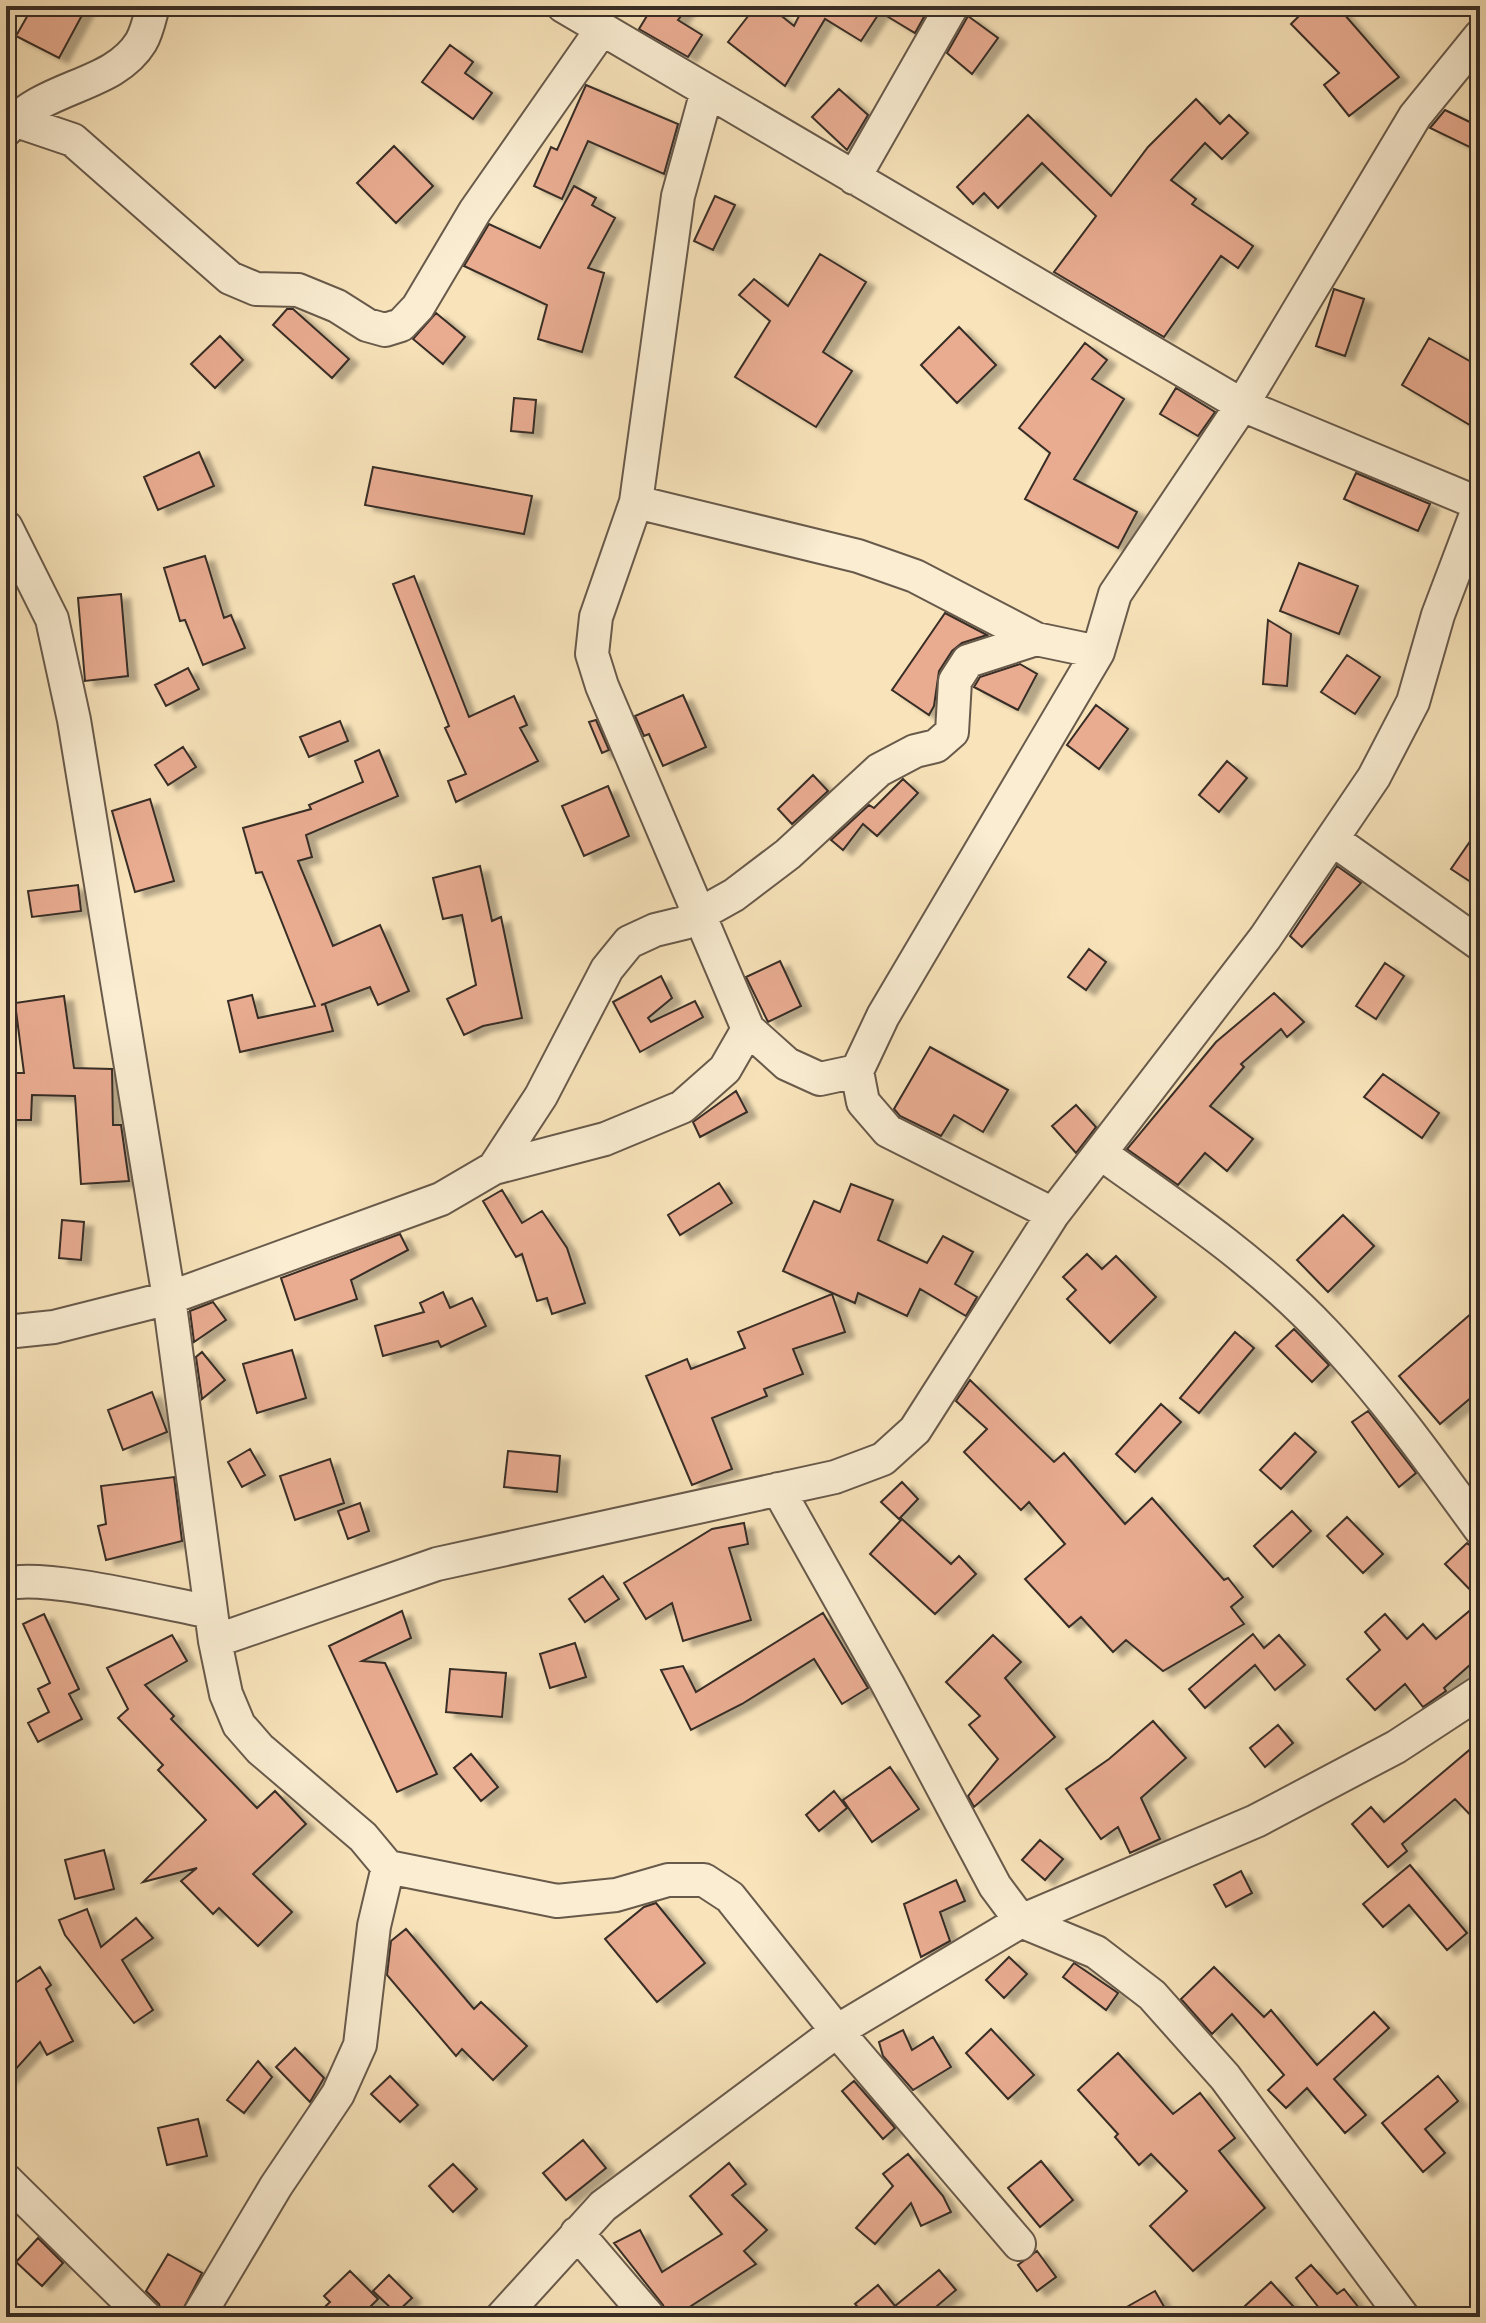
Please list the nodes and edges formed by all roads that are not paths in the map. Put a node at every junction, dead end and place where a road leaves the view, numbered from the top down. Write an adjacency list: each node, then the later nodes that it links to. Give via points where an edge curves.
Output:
1 (153, 6): 7 (street, via 142,41 124,62 47,96)
2 (563, 6): 4 (street)
3 (952, 6): 8 (street)
4 (602, 29): 6 (street); 7 (street, via 475,211 418,307 401,325 385,330 298,290 256,289 230,278 73,140)
5 (1480, 36): 9 (street, via 1415,116)
6 (707, 91): 8 (street); 10 (street, via 678,196)
7 (10, 125)
8 (854, 178): 9 (street)
9 (1242, 405): 11 (street); 14 (street, via 1115,594)
10 (636, 502): 13 (street, via 886,566); 16 (street, via 596,617 592,654)
11 (1480, 504): 15 (street, via 1438,615 1413,702 1374,777)
12 (6, 527): 23 (street, via 52,619 74,720)
13 (1036, 639): 14 (street); 16 (street, via 968,661 955,681 952,732 936,746 879,770 788,854)
14 (1098, 652): 19 (street, via 891,1003)
15 (1332, 839): 17 (street); 20 (street, via 1265,938)
16 (701, 914): 18 (street); 21 (street, via 642,936 621,951 541,1096)
17 (1480, 944)
18 (748, 1029): 19 (street, via 787,1064 820,1079); 21 (street, via 725,1069 682,1107 605,1139)
19 (857, 1071): 22 (street, via 863,1102 888,1131)
20 (1100, 1153): 22 (street); 26 (street, via 1220,1237 1324,1332 1409,1432)
21 (494, 1168): 23 (street, via 441,1199)
22 (1053, 1214): 25 (street, via 915,1430 883,1459 835,1477)
23 (169, 1298): 24 (street, via 54,1327); 28 (street)
24 (6, 1332)
25 (778, 1489): 28 (street, via 437,1564); 31 (street, via 995,1886)
26 (1480, 1529)
27 (6, 1584): 28 (street, via 66,1586)
28 (213, 1626): 30 (street, via 226,1694 239,1725 363,1837)
29 (1480, 1692): 31 (street, via 1396,1747 1256,1821)
30 (388, 1867): 32 (street, via 557,1901 616,1895 668,1880 704,1880 730,1897); 37 (street, via 374,1926 360,2045 338,2094)
31 (1021, 1921): 32 (street); 40 (street, via 1096,1952 1152,1995 1225,2077)
32 (837, 2031): 34 (street, via 603,2206); 35 (street)
33 (6, 2180): 36 (street)
34 (577, 2233): 38 (street); 39 (street)
35 (1019, 2244)
36 (145, 2317)
37 (198, 2317)
38 (502, 2317)
39 (649, 2317)
40 (1403, 2317)

